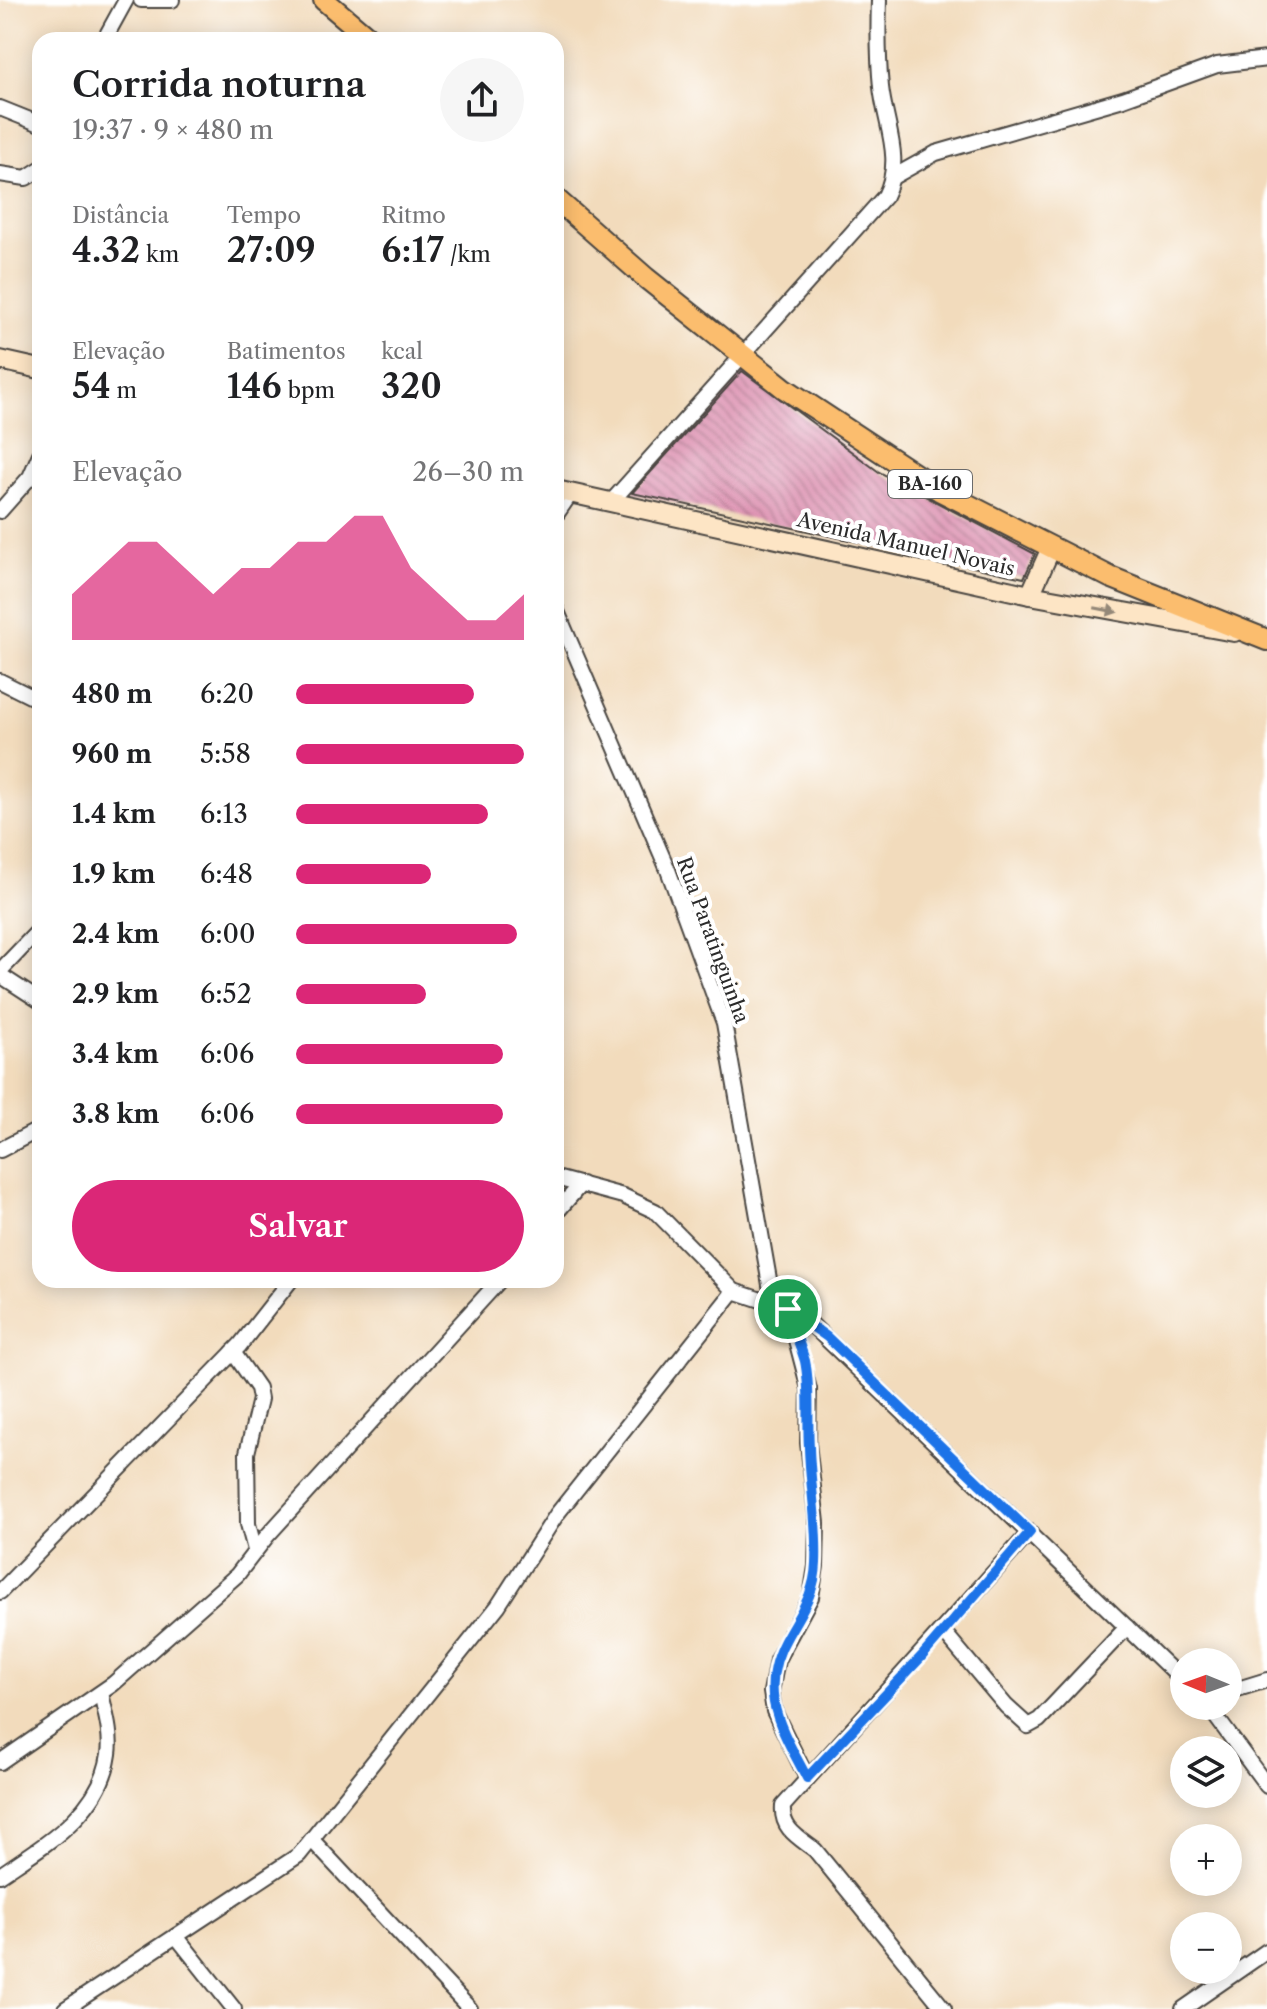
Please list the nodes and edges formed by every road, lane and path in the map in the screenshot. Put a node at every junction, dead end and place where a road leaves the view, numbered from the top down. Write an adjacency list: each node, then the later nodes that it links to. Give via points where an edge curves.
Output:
1 (126, 0): 6 (street)
2 (141, 0): 3 (street)
3 (172, 0)
4 (324, 0): 7 (main road)
5 (879, 0): 13 (street, via 879,70 893,146)
6 (108, 32)
7 (362, 32)
8 (1267, 59): 13 (street, via 1217,65 1123,99 936,153)
9 (0, 108): 10 (street)
10 (32, 121)
11 (0, 174): 12 (street)
12 (32, 174)
13 (893, 177): 15 (street, via 874,211)
14 (564, 206): 15 (main road, BA-160)
15 (740, 355): 20 (street); 22 (main road, BA-160, via 939,490)
16 (0, 360): 17 (street)
17 (32, 367)
18 (32, 472): 21 (street)
19 (564, 492): 20 (street, Avenida Manuel Novais)
20 (612, 501): 23 (street, Avenida Manuel Novais)
21 (0, 511)
22 (1051, 548): 23 (street); 24 (main road, BA-160)
23 (1030, 595): 25 (street, Avenida Manuel Novais, one-way to 25)
24 (1165, 601): 25 (main road, via 1166,612); 27 (main road, BA-160)
25 (1158, 621): 27 (street, Avenida Manuel Novais)
26 (564, 628): 41 (street, Rua Paratinguinha, via 668,870 720,1012)
27 (1258, 637)
28 (0, 681): 29 (street)
29 (32, 697)
30 (32, 938): 31 (street)
31 (0, 973): 32 (street)
32 (32, 995)
33 (32, 1133): 34 (street)
34 (0, 1150)
35 (564, 1180): 36 (street)
36 (581, 1184): 37 (street); 40 (street, via 655,1211)
37 (564, 1204)
38 (285, 1288): 43 (street)
39 (493, 1288): 45 (street)
40 (734, 1291): 41 (street); 57 (street, via 557,1514 498,1606)
41 (773, 1302): 42 (street)
42 (788, 1309): 44 (street, via 827,1337); 55 (street, via 809,1389 816,1566 811,1597 777,1660 771,1692 774,1711)
43 (233, 1352): 45 (street, via 260,1399 247,1453 248,1524); 46 (street)
44 (1030, 1532): 47 (street); 48 (street)
45 (255, 1550): 52 (street, via 237,1575)
46 (0, 1592)
47 (1127, 1627): 48 (street, via 1028,1726); 49 (street)
48 (943, 1631): 55 (street)
49 (1170, 1668)
50 (1267, 1680): 51 (street)
51 (1242, 1688)
52 (101, 1693): 54 (street); 58 (street, via 109,1755 94,1791 68,1828)
53 (1218, 1720): 56 (street)
54 (0, 1762)
55 (807, 1778): 64 (street, via 783,1806 785,1824 815,1850)
56 (1267, 1786)
57 (312, 1840): 59 (street, via 282,1869); 63 (street)
58 (0, 1875)
59 (176, 1936): 61 (street); 62 (street)
60 (1267, 1951): 65 (street)
61 (65, 2009)
62 (234, 2009)
63 (470, 2009)
64 (944, 2009)
65 (1183, 2009)

